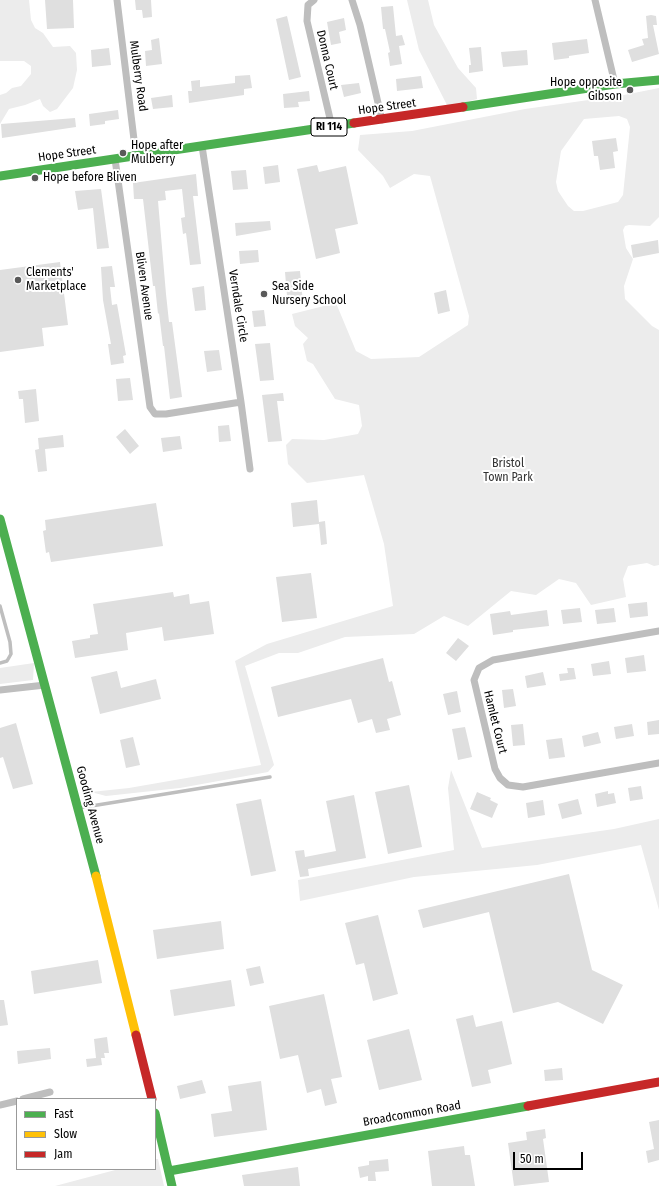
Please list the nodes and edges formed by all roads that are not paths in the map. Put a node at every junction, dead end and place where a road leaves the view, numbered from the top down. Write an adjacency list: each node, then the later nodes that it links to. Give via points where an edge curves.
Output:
1 (117, 0): 10 (street, Mulberry Road)
2 (314, 0): 8 (street, Donna Court, via 308,5 307,21)
3 (352, 0): 7 (street)
4 (596, 0): 6 (street)
5 (659, 80): 6 (main road, Hope Street / RI 114)
6 (615, 84): 7 (main road, Hope Street / RI 114)
7 (382, 120): 8 (main road, Hope Street / RI 114)
8 (332, 127): 9 (main road, Hope Street / RI 114)
9 (202, 146): 10 (main road, Hope Street / RI 114); 13 (street, Verndale Circle)
10 (136, 156): 11 (main road, Hope Street / RI 114)
11 (115, 159): 12 (main road, Hope Street / RI 114); 13 (street, Bliven Avenue, via 149,404 156,414)
12 (0, 176)
13 (241, 402): 14 (street, Verndale Circle)
14 (250, 469)
15 (0, 519): 16 (main road, Gooding Avenue)
16 (2, 538): 20 (main road, Gooding Avenue)
17 (0, 606): 19 (lane, via 11,654 7,661)
18 (659, 631): 22 (street, Hamlet Court, via 494,660 479,668 474,680 495,768 500,778 508,785 523,787)
19 (0, 663)
20 (45, 685): 21 (street); 24 (main road, Gooding Avenue)
21 (0, 690)
22 (659, 763)
23 (270, 777): 24 (lane)
24 (78, 808): 28 (main road, Gooding Avenue)
25 (659, 1082): 32 (main road, Broadcommon Road)
26 (50, 1092): 27 (street)
27 (27, 1098)
28 (152, 1098)
29 (16, 1100): 30 (street)
30 (0, 1105)
31 (156, 1117): 32 (main road)
32 (169, 1171): 33 (main road)
33 (172, 1186)

